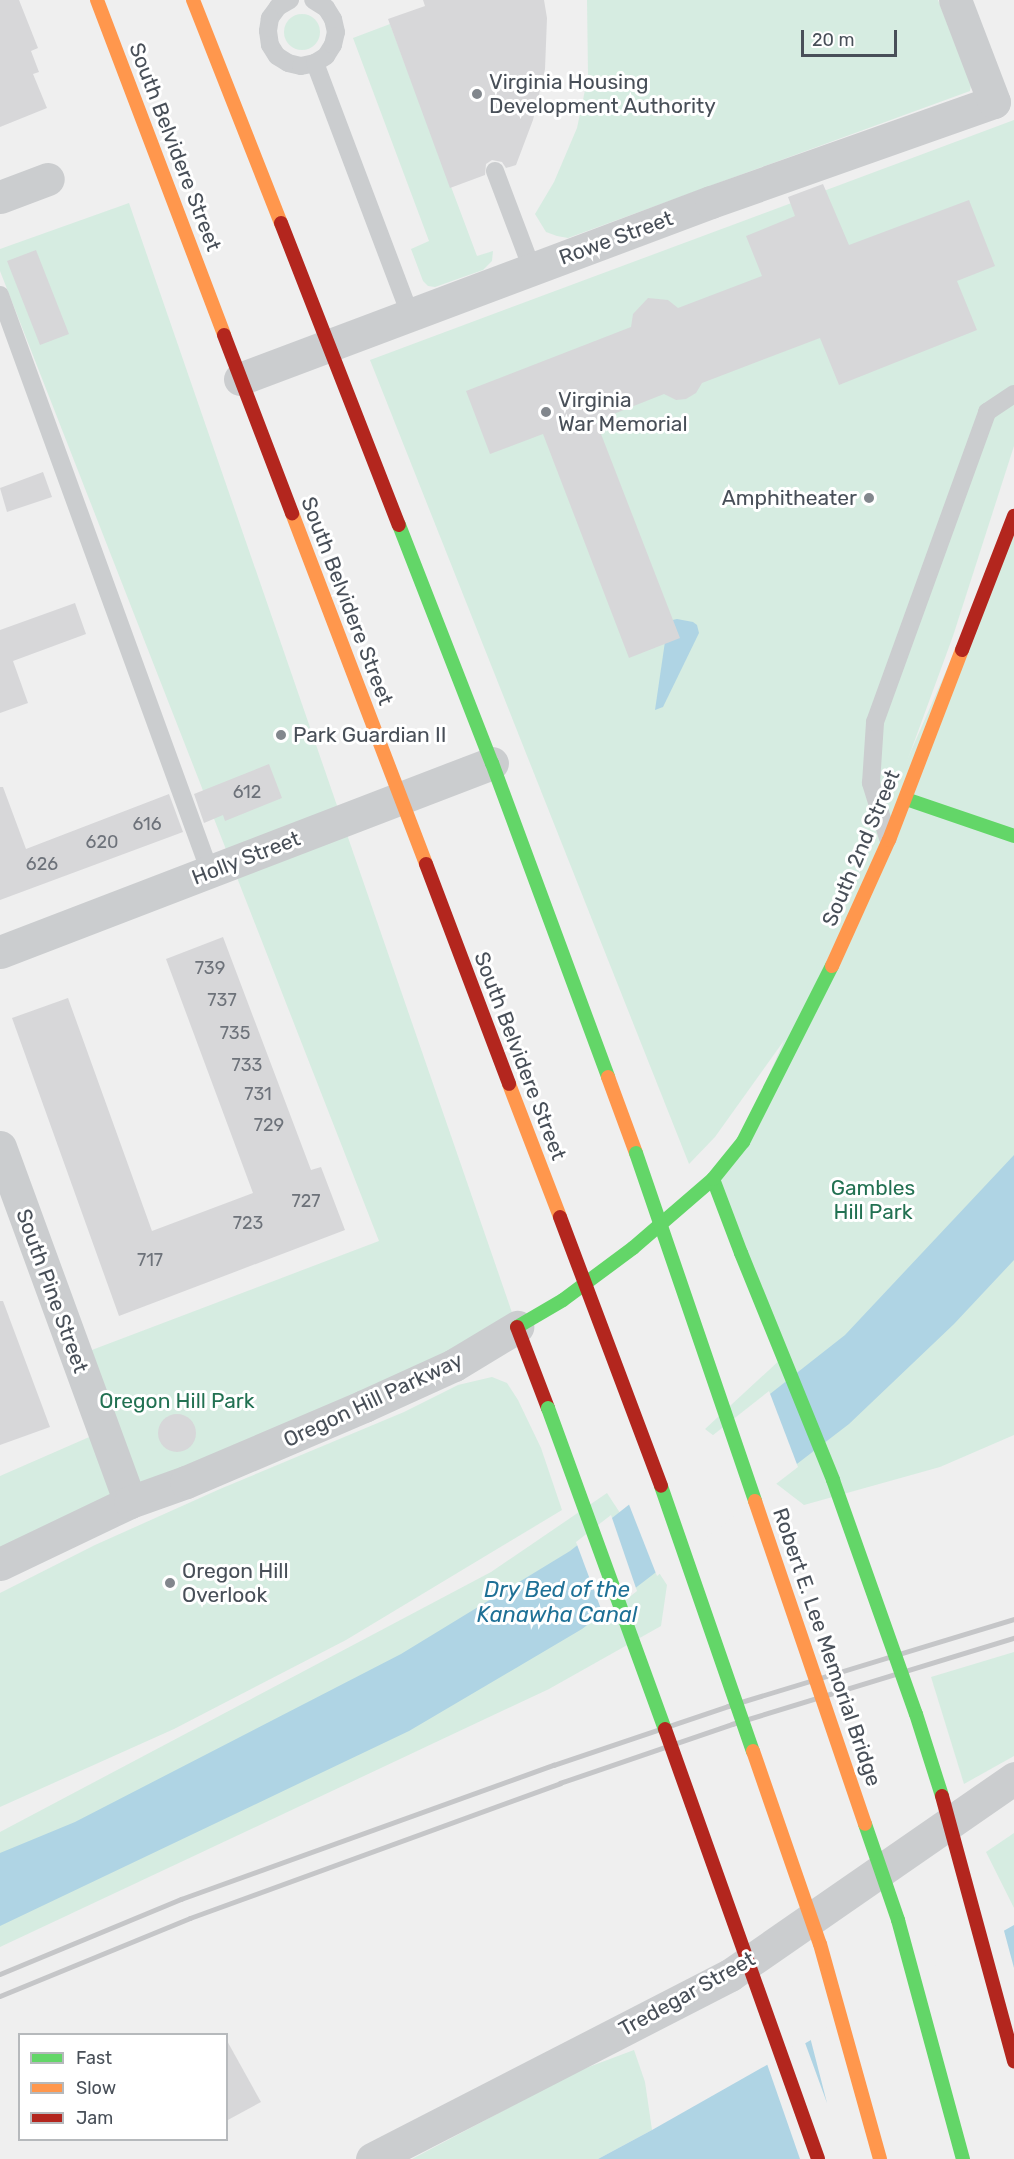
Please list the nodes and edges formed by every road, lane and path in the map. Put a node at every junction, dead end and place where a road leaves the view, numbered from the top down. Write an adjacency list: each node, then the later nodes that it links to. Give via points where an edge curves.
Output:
1 (97, 0): 14 (main road, South Belvidere Street)
2 (194, 0): 13 (main road)
3 (290, 0): 6 (lane, via 270,18 270,45 288,63)
4 (313, 0): 6 (lane, via 326,8 336,32 326,56)
5 (955, 0): 10 (street, Rowe Street, via 994,102)
6 (315, 63): 12 (lane)
7 (495, 171): 10 (lane)
8 (48, 179): 9 (street)
9 (0, 197)
10 (532, 269): 12 (street, Rowe Street)
11 (0, 295): 22 (lane)
12 (410, 315): 13 (street, Rowe Street)
13 (329, 346): 14 (street, Rowe Street); 17 (main road)
14 (240, 379): 18 (main road, South Belvidere Street)
15 (1014, 394): 21 (lane, via 987,412 875,722 871,783)
16 (1014, 516): 19 (main road, South 2nd Street)
17 (492, 763): 18 (street, Holly Street); 34 (main road, Robert E. Lee Memorial Bridge, bridge, via 636,1153 898,1920)
18 (399, 798): 22 (street, Holly Street); 33 (main road, South Belvidere Street, bridge, via 673,1519 816,1933)
19 (906, 799): 20 (main road); 21 (main road, South 2nd Street)
20 (1014, 836)
21 (889, 840): 25 (main road, South 2nd Street, via 834,963 748,1132)
22 (210, 872): 23 (street, Holly Street)
23 (0, 952)
24 (0, 1147): 27 (street, South Pine Street)
25 (713, 1179): 26 (main road, Oregon Hill Parkway, via 607,1268); 30 (main road, bridge, via 833,1480 916,1714 956,1840)
26 (517, 1327): 27 (street, Oregon Hill Parkway, via 454,1365 324,1425); 32 (main road, bridge, via 695,1810)
27 (130, 1502): 28 (street, Oregon Hill Parkway)
28 (0, 1564)
29 (1014, 1778): 31 (street, Tredegar Street, via 730,1975)
30 (1014, 2061)
31 (372, 2159)
32 (818, 2159)
33 (880, 2159)
34 (963, 2159)

